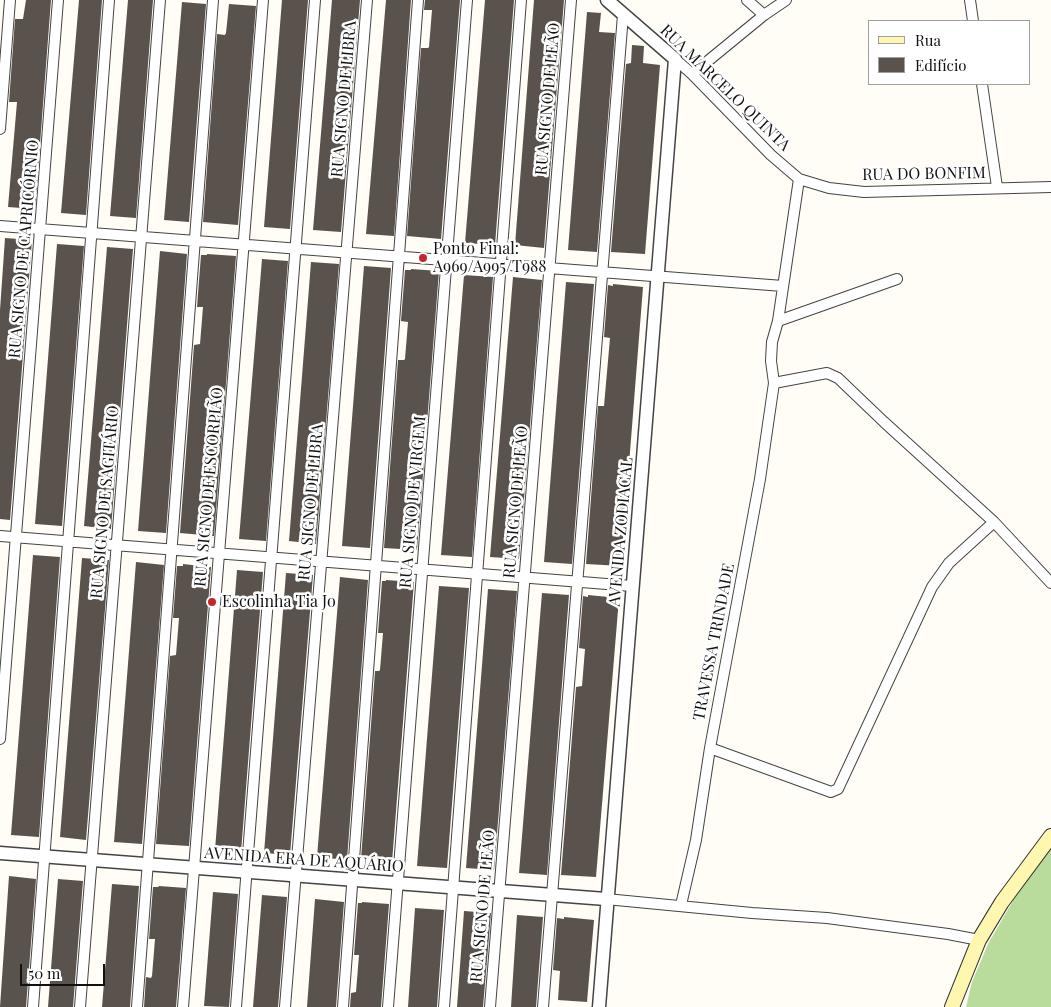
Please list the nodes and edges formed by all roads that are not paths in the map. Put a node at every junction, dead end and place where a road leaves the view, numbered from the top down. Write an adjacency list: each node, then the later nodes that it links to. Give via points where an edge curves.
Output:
1 (10, 0): 23 (street)
2 (58, 0): 28 (street, RUA SIGNO DE CAPRICÓRNIO)
3 (109, 0): 29 (street)
4 (160, 0): 30 (street, RUA SIGNO DE SAGITÁRIO)
5 (213, 0): 31 (street)
6 (263, 0): 32 (street, RUA SIGNO DE ESCORPIÃO)
7 (315, 0): 33 (street)
8 (367, 0): 34 (street, RUA SIGNO DE LIBRA)
9 (418, 0): 35 (street)
10 (467, 0): 36 (street, RUA SIGNO DE VIRGEM)
11 (521, 0): 37 (street)
12 (571, 0): 38 (street, RUA SIGNO DE LEÃO)
13 (607, 0): 17 (street, RUA MARCELO QUINTA)
14 (747, 0): 18 (street)
15 (786, 0): 18 (street)
16 (970, 0): 19 (street)
17 (623, 15): 20 (street, RUA MARCELO QUINTA); 39 (street)
18 (764, 15): 21 (street)
19 (973, 20)
20 (675, 59): 21 (street, RUA MARCELO QUINTA); 40 (street, AVENIDA ZODIACAL)
21 (692, 74): 24 (street, RUA MARCELO QUINTA)
22 (982, 85): 25 (street)
23 (0, 129)
24 (799, 179): 25 (street, RUA DO BONFIM, via 829,188 864,192); 42 (street, TRAVESSA TRINDADE)
25 (997, 187): 26 (street, RUA DO BONFIM)
26 (1051, 187)
27 (0, 226): 28 (street)
28 (40, 229): 29 (street); 47 (street, RUA SIGNO DE CAPRICÓRNIO)
29 (92, 232): 30 (street); 48 (street)
30 (141, 236): 31 (street); 49 (street, RUA SIGNO DE SAGITÁRIO)
31 (195, 241): 32 (street); 50 (street)
32 (244, 244): 33 (street); 51 (street, RUA SIGNO DE ESCORPIÃO)
33 (296, 248): 34 (street); 52 (street)
34 (346, 252): 35 (street); 53 (street, RUA SIGNO DE LIBRA)
35 (399, 256): 36 (street); 54 (street)
36 (447, 260): 37 (street); 55 (street, RUA SIGNO DE VIRGEM)
37 (501, 264): 38 (street); 56 (street)
38 (549, 268): 39 (street); 57 (street, RUA SIGNO DE LEÃO)
39 (602, 272): 40 (street); 58 (street)
40 (658, 276): 42 (street); 60 (street, AVENIDA ZODIACAL)
41 (897, 279): 43 (street)
42 (783, 286): 43 (street, TRAVESSA TRINDADE)
43 (778, 321): 44 (street, TRAVESSA TRINDADE, via 772,342)
44 (774, 384): 45 (street, via 827,373 838,378); 62 (street, TRAVESSA TRINDADE)
45 (994, 522): 59 (street); 62 (street, via 949,563 932,587 838,789 831,792)
46 (0, 536): 47 (street)
47 (16, 537): 48 (street); 61 (street, RUA SIGNO DE CAPRICÓRNIO)
48 (68, 542): 49 (street); 65 (street)
49 (117, 545): 50 (street); 66 (street, RUA SIGNO DE SAGITÁRIO)
50 (171, 550): 51 (street); 67 (street)
51 (219, 554): 52 (street); 68 (street, RUA SIGNO DE ESCORPIÃO)
52 (271, 558): 53 (street); 69 (street)
53 (321, 562): 54 (street); 70 (street, RUA SIGNO DE LIBRA)
54 (376, 566): 55 (street); 71 (street)
55 (422, 570): 56 (street); 72 (street, RUA SIGNO DE VIRGEM)
56 (477, 574): 57 (street); 73 (street)
57 (525, 578): 58 (street); 74 (street, RUA SIGNO DE LEÃO)
58 (577, 582): 60 (street); 75 (street)
59 (1051, 583)
60 (632, 586): 76 (street, AVENIDA ZODIACAL)
61 (0, 740)
62 (710, 748): 77 (street, TRAVESSA TRINDADE, via 696,840)
63 (1051, 836): 78 (main road, via 1002,902)
64 (0, 853): 65 (street, AVENIDA ERA DE AQUÁRIO)
65 (44, 857): 66 (street, AVENIDA ERA DE AQUÁRIO); 79 (street)
66 (92, 860): 67 (street, AVENIDA ERA DE AQUÁRIO); 80 (street, RUA SIGNO DE SAGITÁRIO)
67 (147, 865): 68 (street, AVENIDA ERA DE AQUÁRIO); 81 (street)
68 (194, 868): 69 (street, AVENIDA ERA DE AQUÁRIO); 82 (street, RUA SIGNO DE ESCORPIÃO)
69 (246, 872): 70 (street, AVENIDA ERA DE AQUÁRIO); 83 (street)
70 (295, 876): 71 (street, AVENIDA ERA DE AQUÁRIO); 84 (street, RUA SIGNO DE LIBRA)
71 (352, 880): 72 (street, AVENIDA ERA DE AQUÁRIO); 85 (street)
72 (398, 884): 73 (street, AVENIDA ERA DE AQUÁRIO); 86 (street, RUA SIGNO DE VIRGEM)
73 (453, 888): 74 (street, AVENIDA ERA DE AQUÁRIO); 87 (street)
74 (499, 891): 75 (street, AVENIDA ERA DE AQUÁRIO); 88 (street, RUA SIGNO DE LEÃO)
75 (552, 895): 76 (street, AVENIDA ERA DE AQUÁRIO); 89 (street)
76 (606, 899): 77 (street); 90 (street, AVENIDA ZODIACAL)
77 (681, 905): 78 (street, via 827,918)
78 (979, 940): 91 (main road)
79 (33, 1007)
80 (80, 1007)
81 (136, 1007)
82 (183, 1007)
83 (236, 1007)
84 (285, 1007)
85 (343, 1007)
86 (388, 1007)
87 (444, 1007)
88 (490, 1007)
89 (543, 1007)
90 (598, 1007)
91 (952, 1007)

